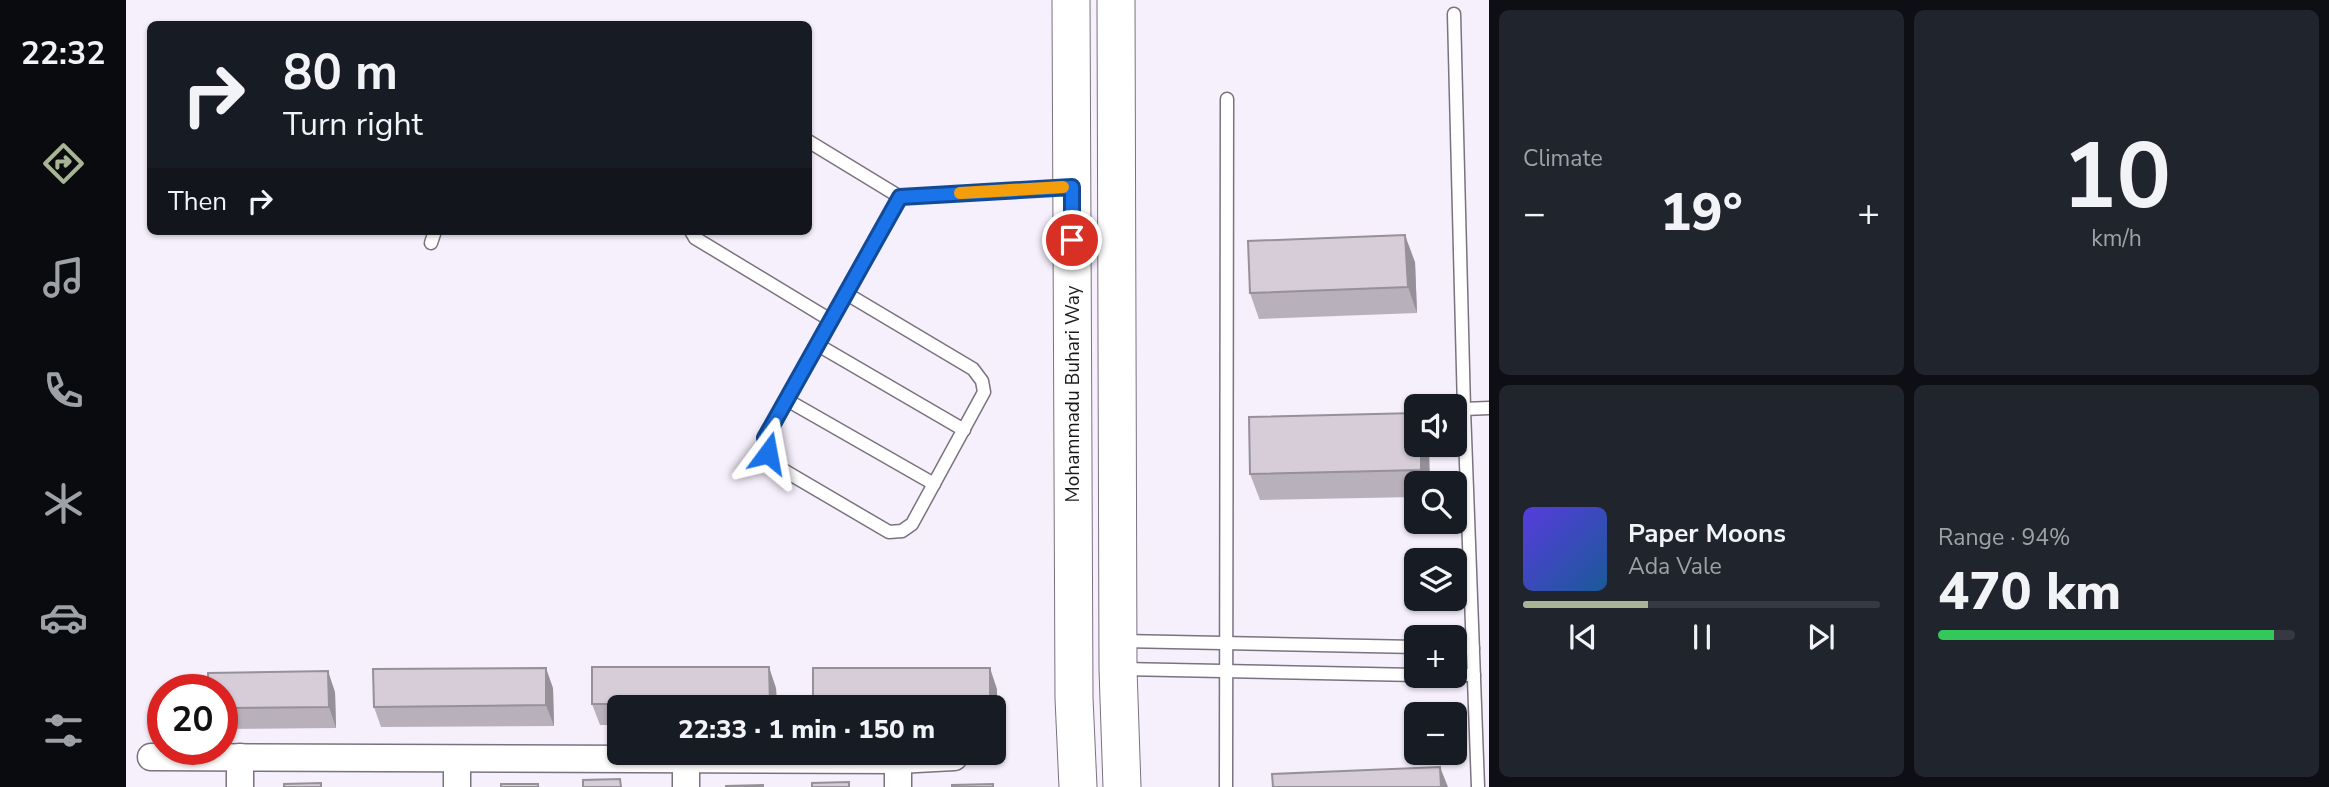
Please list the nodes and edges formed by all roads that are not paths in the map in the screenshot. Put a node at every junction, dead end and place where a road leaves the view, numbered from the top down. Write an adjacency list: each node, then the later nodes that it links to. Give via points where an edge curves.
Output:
1 (1071, 0): 6 (main road, Mohammadu Buhari Way)
2 (1116, 0): 23 (main road)
3 (1454, 14): 12 (lane)
4 (1227, 99): 19 (lane)
5 (812, 143): 7 (lane)
6 (1072, 187): 7 (lane); 37 (main road, Mohammadu Buhari Way)
7 (900, 197): 9 (lane)
8 (693, 235): 10 (lane)
9 (847, 294): 10 (lane); 16 (lane, via 973,369 984,392)
10 (832, 321): 11 (lane)
11 (818, 345): 13 (lane); 16 (lane)
12 (1464, 394)
13 (788, 400): 18 (lane); 18 (lane, via 765,438 773,464 889,532 912,524)
14 (1489, 408): 15 (lane)
15 (1467, 409)
16 (964, 430): 18 (lane)
17 (1466, 457): 22 (lane)
18 (934, 484)
19 (1226, 645): 20 (lane); 23 (lane); 24 (lane)
20 (1404, 647)
21 (1467, 648): 22 (lane)
22 (1473, 648): 27 (lane)
23 (1118, 655): 24 (lane); 38 (main road)
24 (1227, 672): 25 (lane); 39 (lane)
25 (1404, 675)
26 (1467, 676): 27 (lane)
27 (1474, 676): 40 (lane)
28 (240, 757): 29 (street); 33 (street)
29 (457, 759): 30 (street); 34 (street)
30 (607, 759)
31 (685, 765): 35 (street)
32 (898, 765): 36 (street)
33 (240, 787)
34 (457, 787)
35 (686, 787)
36 (898, 787)
37 (1078, 787)
38 (1122, 787)
39 (1226, 787)
40 (1478, 787)

